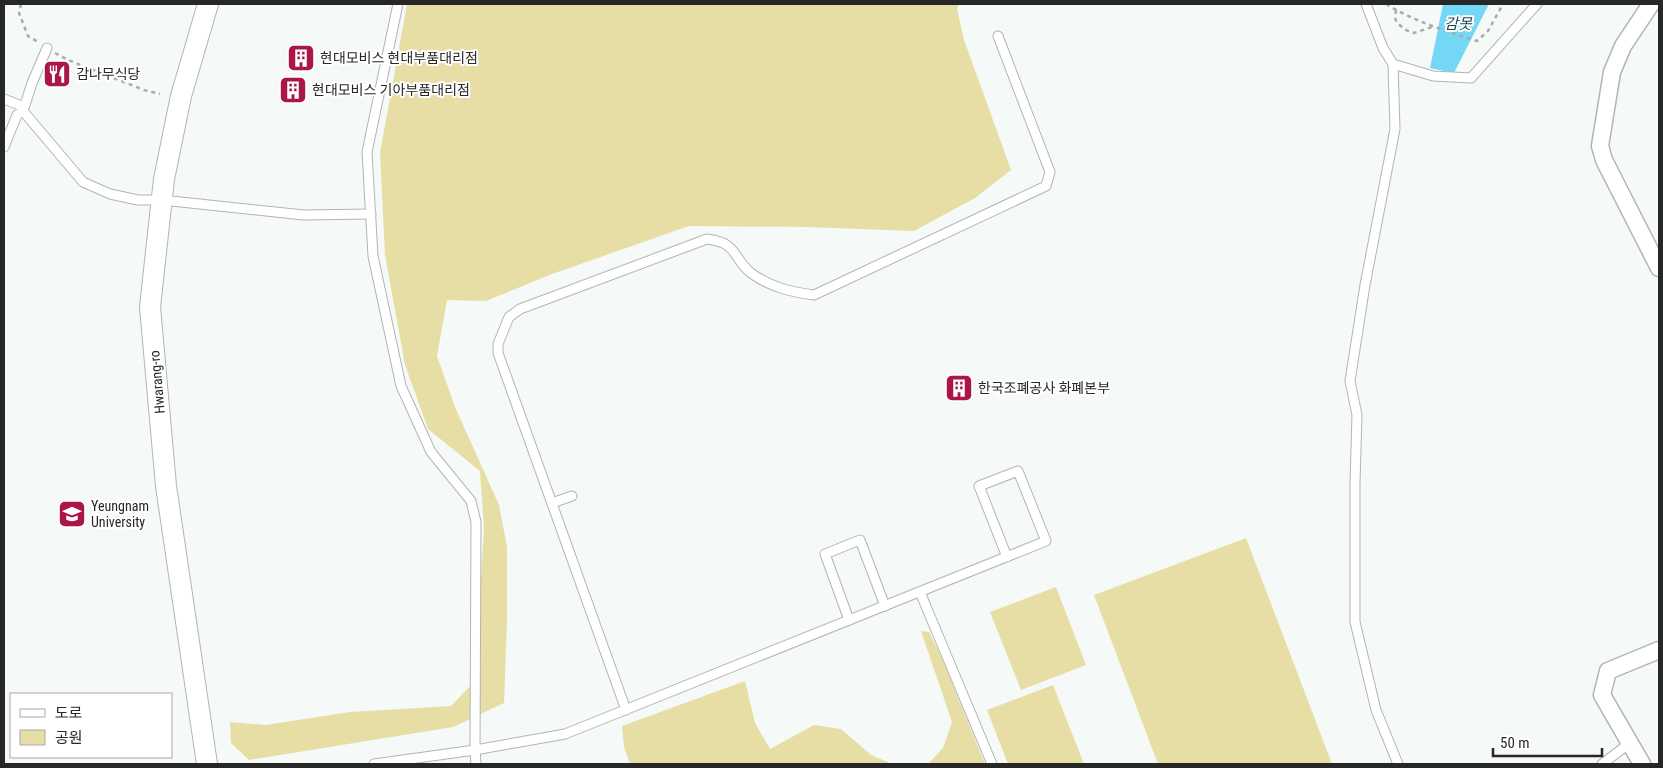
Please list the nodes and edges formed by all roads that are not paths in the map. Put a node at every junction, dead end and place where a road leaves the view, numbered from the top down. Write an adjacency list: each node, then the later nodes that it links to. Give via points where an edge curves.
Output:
1 (208, 4): 12 (street, Hwarang-ro, via 181,96)
2 (398, 4): 13 (lane, via 367,152)
3 (1366, 4): 8 (lane, via 1383,48)
4 (1537, 4): 8 (lane, via 1471,78 1433,76)
5 (1651, 4): 14 (street, via 1623,46 1612,72 1600,146)
6 (998, 36): 16 (lane, via 1050,172 1046,186 814,295 791,292 765,282 750,272 734,251 721,241 707,239 509,317 498,344 498,353)
7 (48, 48): 10 (lane)
8 (1393, 64): 29 (lane, via 1395,128 1350,381 1357,415 1355,622 1376,710)
9 (4, 99): 10 (lane)
10 (24, 109): 11 (lane, via 17,115); 12 (lane, via 83,182 110,194 138,200)
11 (4, 147)
12 (162, 200): 13 (lane, via 304,215); 25 (street, Hwarang-ro, via 151,316 166,486)
13 (371, 214): 24 (lane, via 373,256 401,386 430,452 471,501 476,522)
14 (1659, 268)
15 (572, 496): 16 (lane)
16 (552, 503): 22 (lane)
17 (1007, 557): 17 (lane, via 1046,541 1018,472 979,486); 18 (lane)
18 (920, 592): 19 (lane); 28 (lane)
19 (885, 606): 20 (lane); 20 (lane, via 860,540 825,554)
20 (850, 620): 22 (lane)
21 (1659, 650): 23 (street, via 1608,672 1602,695)
22 (626, 710): 24 (lane, via 565,734)
23 (1630, 744): 30 (lane); 31 (street)
24 (474, 750): 26 (lane); 27 (lane)
25 (207, 764)
26 (374, 764)
27 (476, 764)
28 (992, 764)
29 (1398, 764)
30 (1602, 764)
31 (1642, 764)

